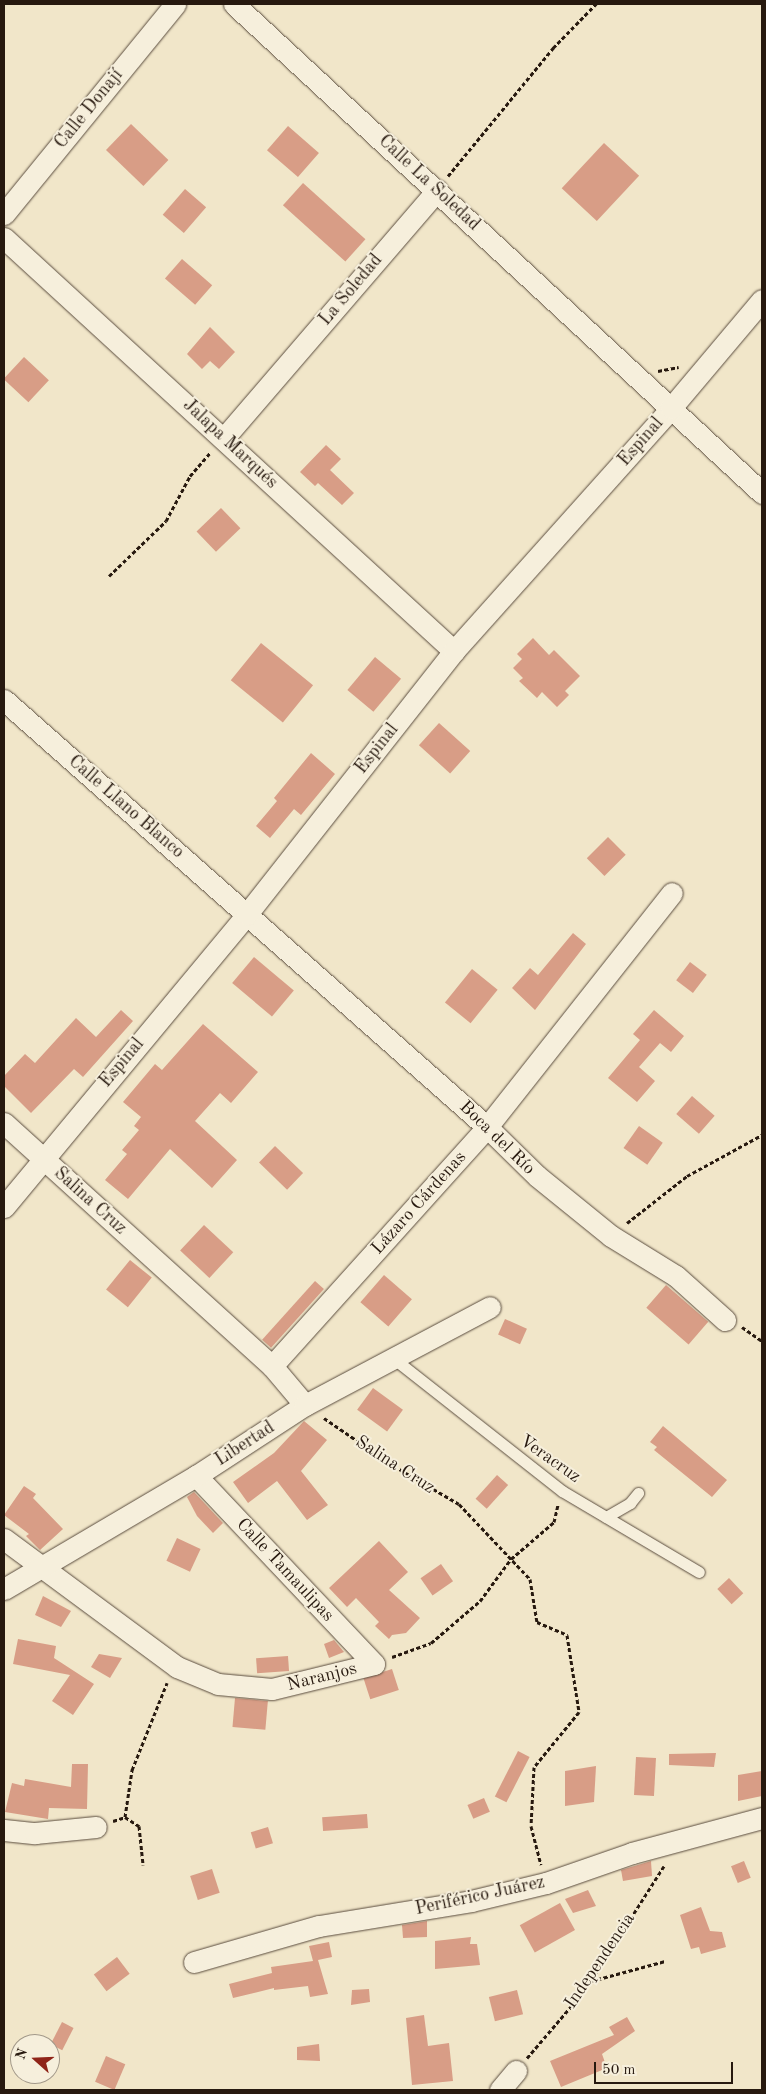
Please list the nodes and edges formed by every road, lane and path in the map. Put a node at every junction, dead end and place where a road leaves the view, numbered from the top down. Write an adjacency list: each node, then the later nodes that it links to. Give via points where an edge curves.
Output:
1 (175, 4): 5 (street, Calle Donají)
2 (234, 4): 4 (street, Calle La Soledad)
3 (596, 4): 4 (path, via 553,48)
4 (437, 190): 10 (street, Calle La Soledad); 11 (street, La Soledad)
5 (4, 214)
6 (4, 238): 11 (street, Jalapa Marqués)
7 (762, 300): 8 (street, Espinal)
8 (711, 361): 9 (path); 10 (street, Espinal)
9 (655, 372)
10 (671, 408): 12 (street, Calle La Soledad); 14 (street, Espinal)
11 (224, 438): 13 (path, via 190,476 166,521); 14 (street, Jalapa Marqués)
12 (762, 492)
13 (109, 576)
14 (454, 651): 17 (street, Espinal)
15 (4, 702): 17 (street, Calle Llano Blanco)
16 (672, 893): 19 (street, Lázaro Cárdenas)
17 (248, 914): 19 (street, Boca del Río); 21 (street, Espinal)
18 (4, 1123): 21 (street, Salina Cruz)
19 (487, 1127): 23 (street, Boca del Río, via 536,1176); 28 (street, Lázaro Cárdenas)
20 (762, 1135): 23 (path, via 687,1176)
21 (42, 1158): 22 (street, Espinal); 28 (street, Salina Cruz)
22 (4, 1207)
23 (611, 1236): 25 (street, Boca del Río, via 676,1276)
24 (490, 1307): 27 (street, Libertad)
25 (726, 1320): 26 (path)
26 (762, 1342)
27 (393, 1358): 29 (street, Libertad); 31 (lane, Veracruz)
28 (272, 1366): 29 (street, Salina Cruz)
29 (305, 1405): 30 (street, Libertad); 35 (path, Salina Cruz, via 394,1466 459,1504)
30 (196, 1476): 36 (street, Libertad); 39 (street, Calle Tamaulipas)
31 (562, 1491): 33 (lane, Veracruz); 35 (path, Naranjos, via 554,1522)
32 (638, 1493): 33 (lane, via 630,1503)
33 (606, 1517): 37 (lane, Veracruz)
34 (4, 1539): 36 (street, Naranjos)
35 (511, 1559): 39 (path, Naranjos, via 480,1602 431,1643); 47 (path, Salina Cruz, via 530,1579 537,1622 567,1635 579,1712 534,1767 532,1826)
36 (39, 1568): 38 (street, Libertad); 40 (street, Naranjos)
37 (699, 1572)
38 (4, 1589)
39 (374, 1664): 40 (street, Naranjos, via 272,1689 218,1684)
40 (177, 1667): 41 (path, via 160,1693 146,1740 132,1770)
41 (125, 1817): 43 (path); 46 (path, via 140,1826)
42 (762, 1818): 47 (street, Periférico Juárez, via 632,1853)
43 (96, 1826): 44 (street, via 35,1833)
44 (4, 1830)
45 (666, 1864): 50 (path, Independencia)
46 (143, 1865)
47 (546, 1883): 49 (street, Periférico Juárez, via 470,1901 319,1926)
48 (664, 1961): 50 (path)
49 (194, 1962)
50 (590, 1981): 51 (path, Independencia)
51 (516, 2071): 52 (street)
52 (500, 2090)

